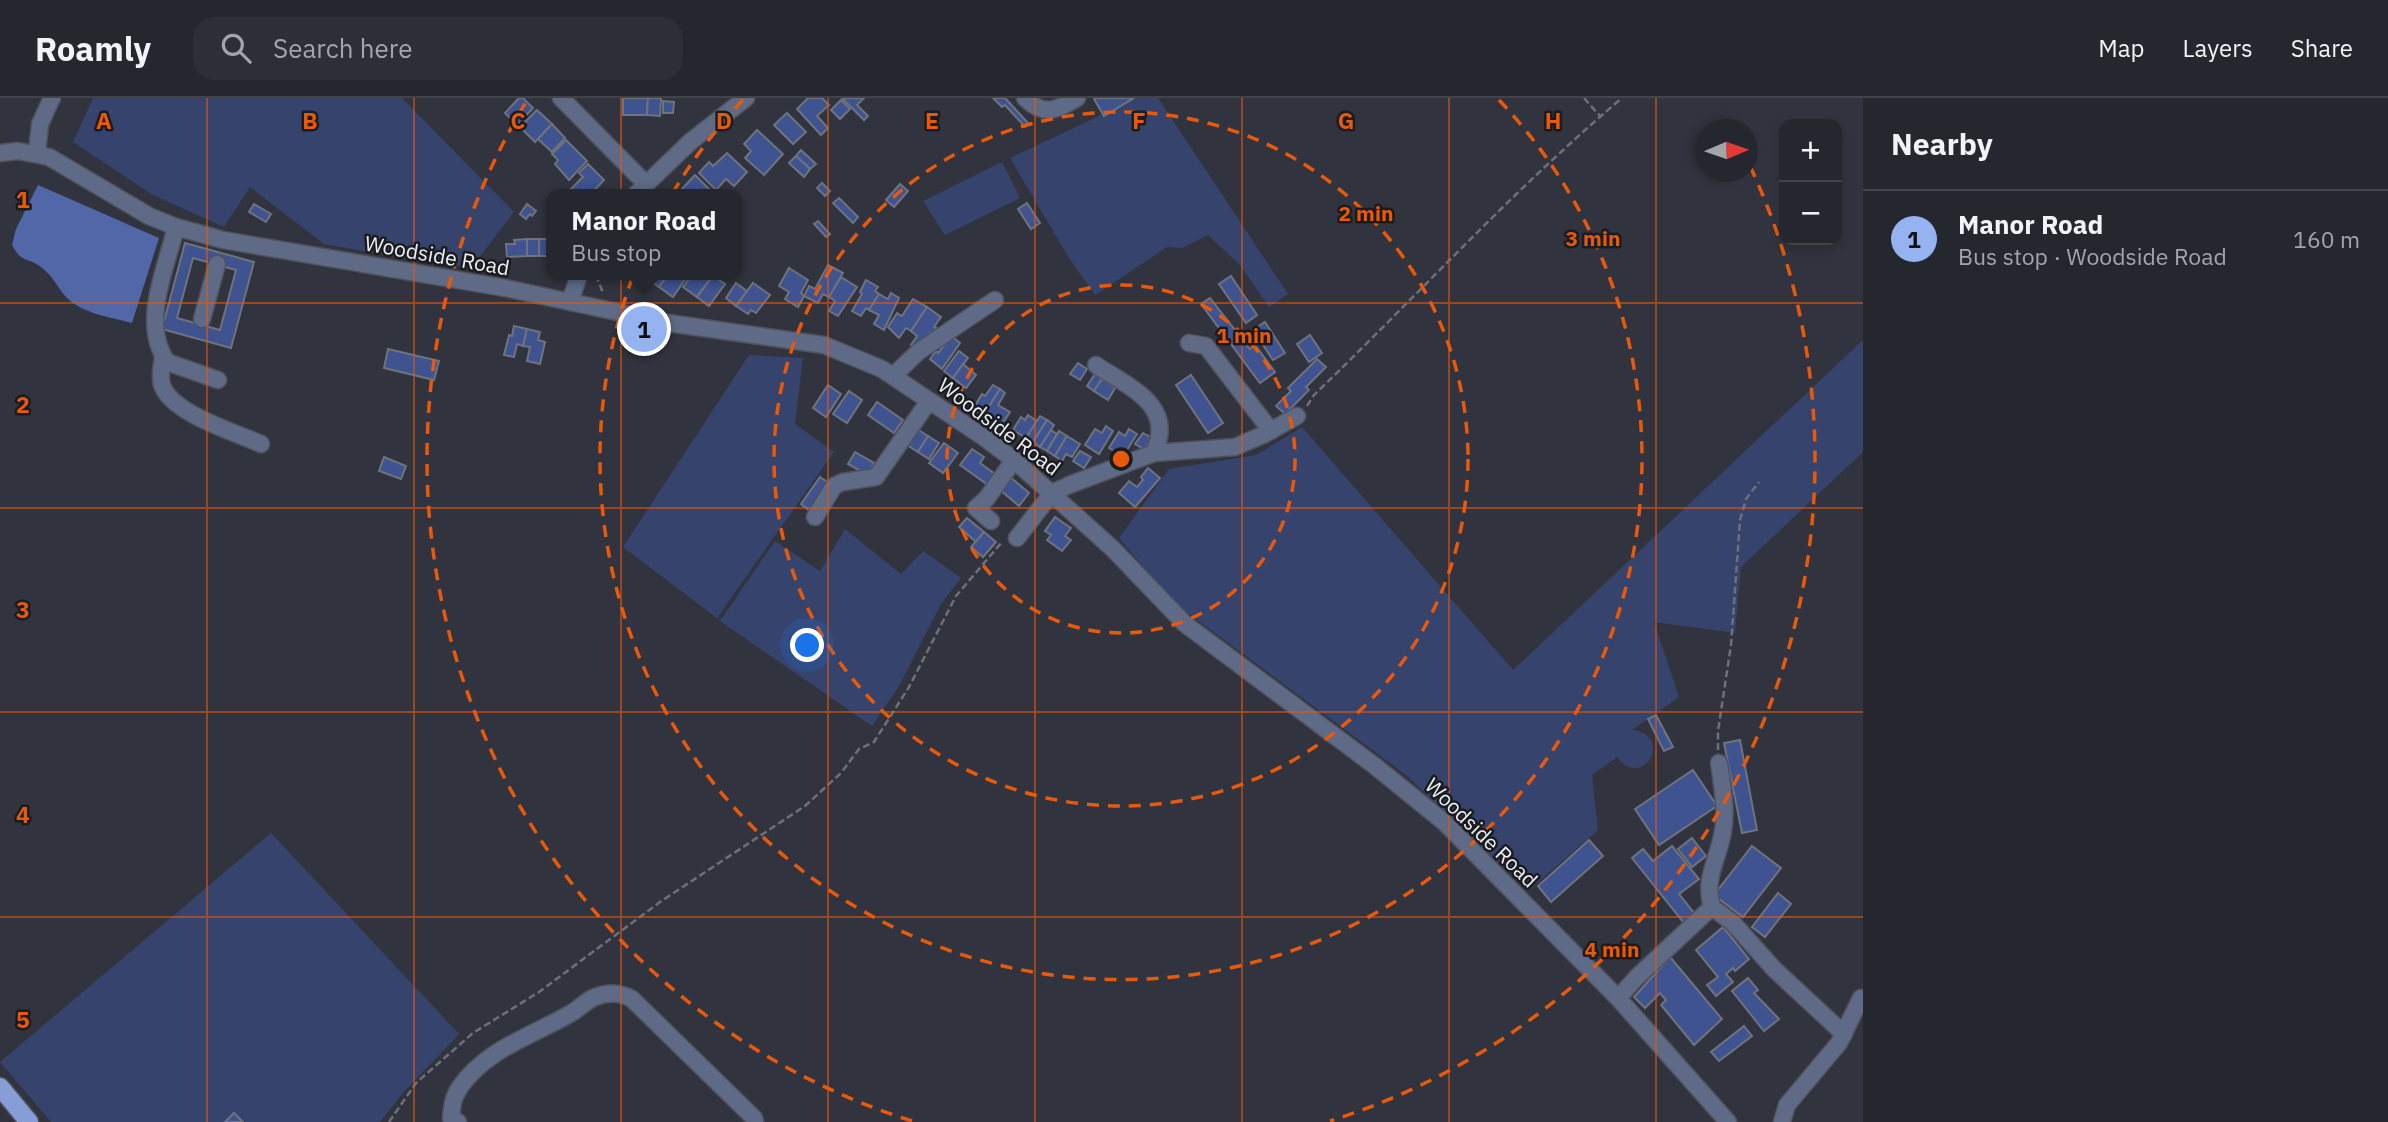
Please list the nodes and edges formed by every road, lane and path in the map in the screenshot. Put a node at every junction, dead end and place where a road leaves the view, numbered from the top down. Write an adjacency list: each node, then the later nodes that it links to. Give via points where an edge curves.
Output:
1 (52, 98): 10 (street, via 40,124)
2 (561, 98): 11 (street)
3 (746, 98): 11 (street)
4 (1025, 98): 5 (street, via 1035,108 1055,110)
5 (1077, 98)
6 (1584, 98): 8 (path)
7 (1622, 98): 8 (path)
8 (1600, 116): 24 (path, via 1398,310)
9 (0, 153): 10 (street)
10 (37, 153): 12 (street, Woodside Road)
11 (641, 189)
12 (176, 227): 13 (street, Woodside Road); 19 (street, via 155,310 155,339)
13 (220, 252): 16 (street, Woodside Road); 17 (street)
14 (577, 280): 16 (street)
15 (995, 300): 21 (street, via 918,352)
16 (570, 302): 21 (street, Woodside Road, via 668,323 824,345)
17 (201, 319)
18 (1189, 343): 25 (street, via 1206,346)
19 (163, 357): 22 (street, via 175,366); 26 (street, via 163,385 176,403)
20 (1096, 365): 27 (street, via 1149,401 1157,412 1161,439)
21 (892, 376): 23 (street, Woodside Road)
22 (218, 380)
23 (929, 401): 28 (street, Woodside Road); 31 (street, via 876,477 834,486)
24 (1297, 416): 25 (street)
25 (1271, 431): 27 (street, via 1235,447)
26 (261, 444)
27 (1154, 453): 30 (street)
28 (1014, 460): 30 (street, Woodside Road); 32 (street, via 976,509)
29 (1759, 482): 34 (path, via 1746,499 1740,520 1731,645 1718,731)
30 (1052, 493): 33 (street); 36 (street, Woodside Road, via 1185,624 1444,822)
31 (815, 517)
32 (991, 521)
33 (1011, 538): 41 (path, via 956,596 909,687 874,742 859,749 841,773 805,806 660,902 540,992 473,1033 416,1083)
34 (1719, 763): 35 (street, via 1724,828 1709,878)
35 (1712, 907): 36 (street); 38 (street)
36 (1618, 998): 44 (street, Woodside Road)
37 (1861, 998): 38 (street)
38 (1844, 1034): 45 (street, via 1787,1105)
39 (0, 1087): 40 (main road)
40 (30, 1122)
41 (389, 1122)
42 (458, 1122): 43 (street, via 451,1118 453,1099 482,1065 595,997 613,993 632,999)
43 (755, 1122)
44 (1728, 1122)
45 (1782, 1122)

